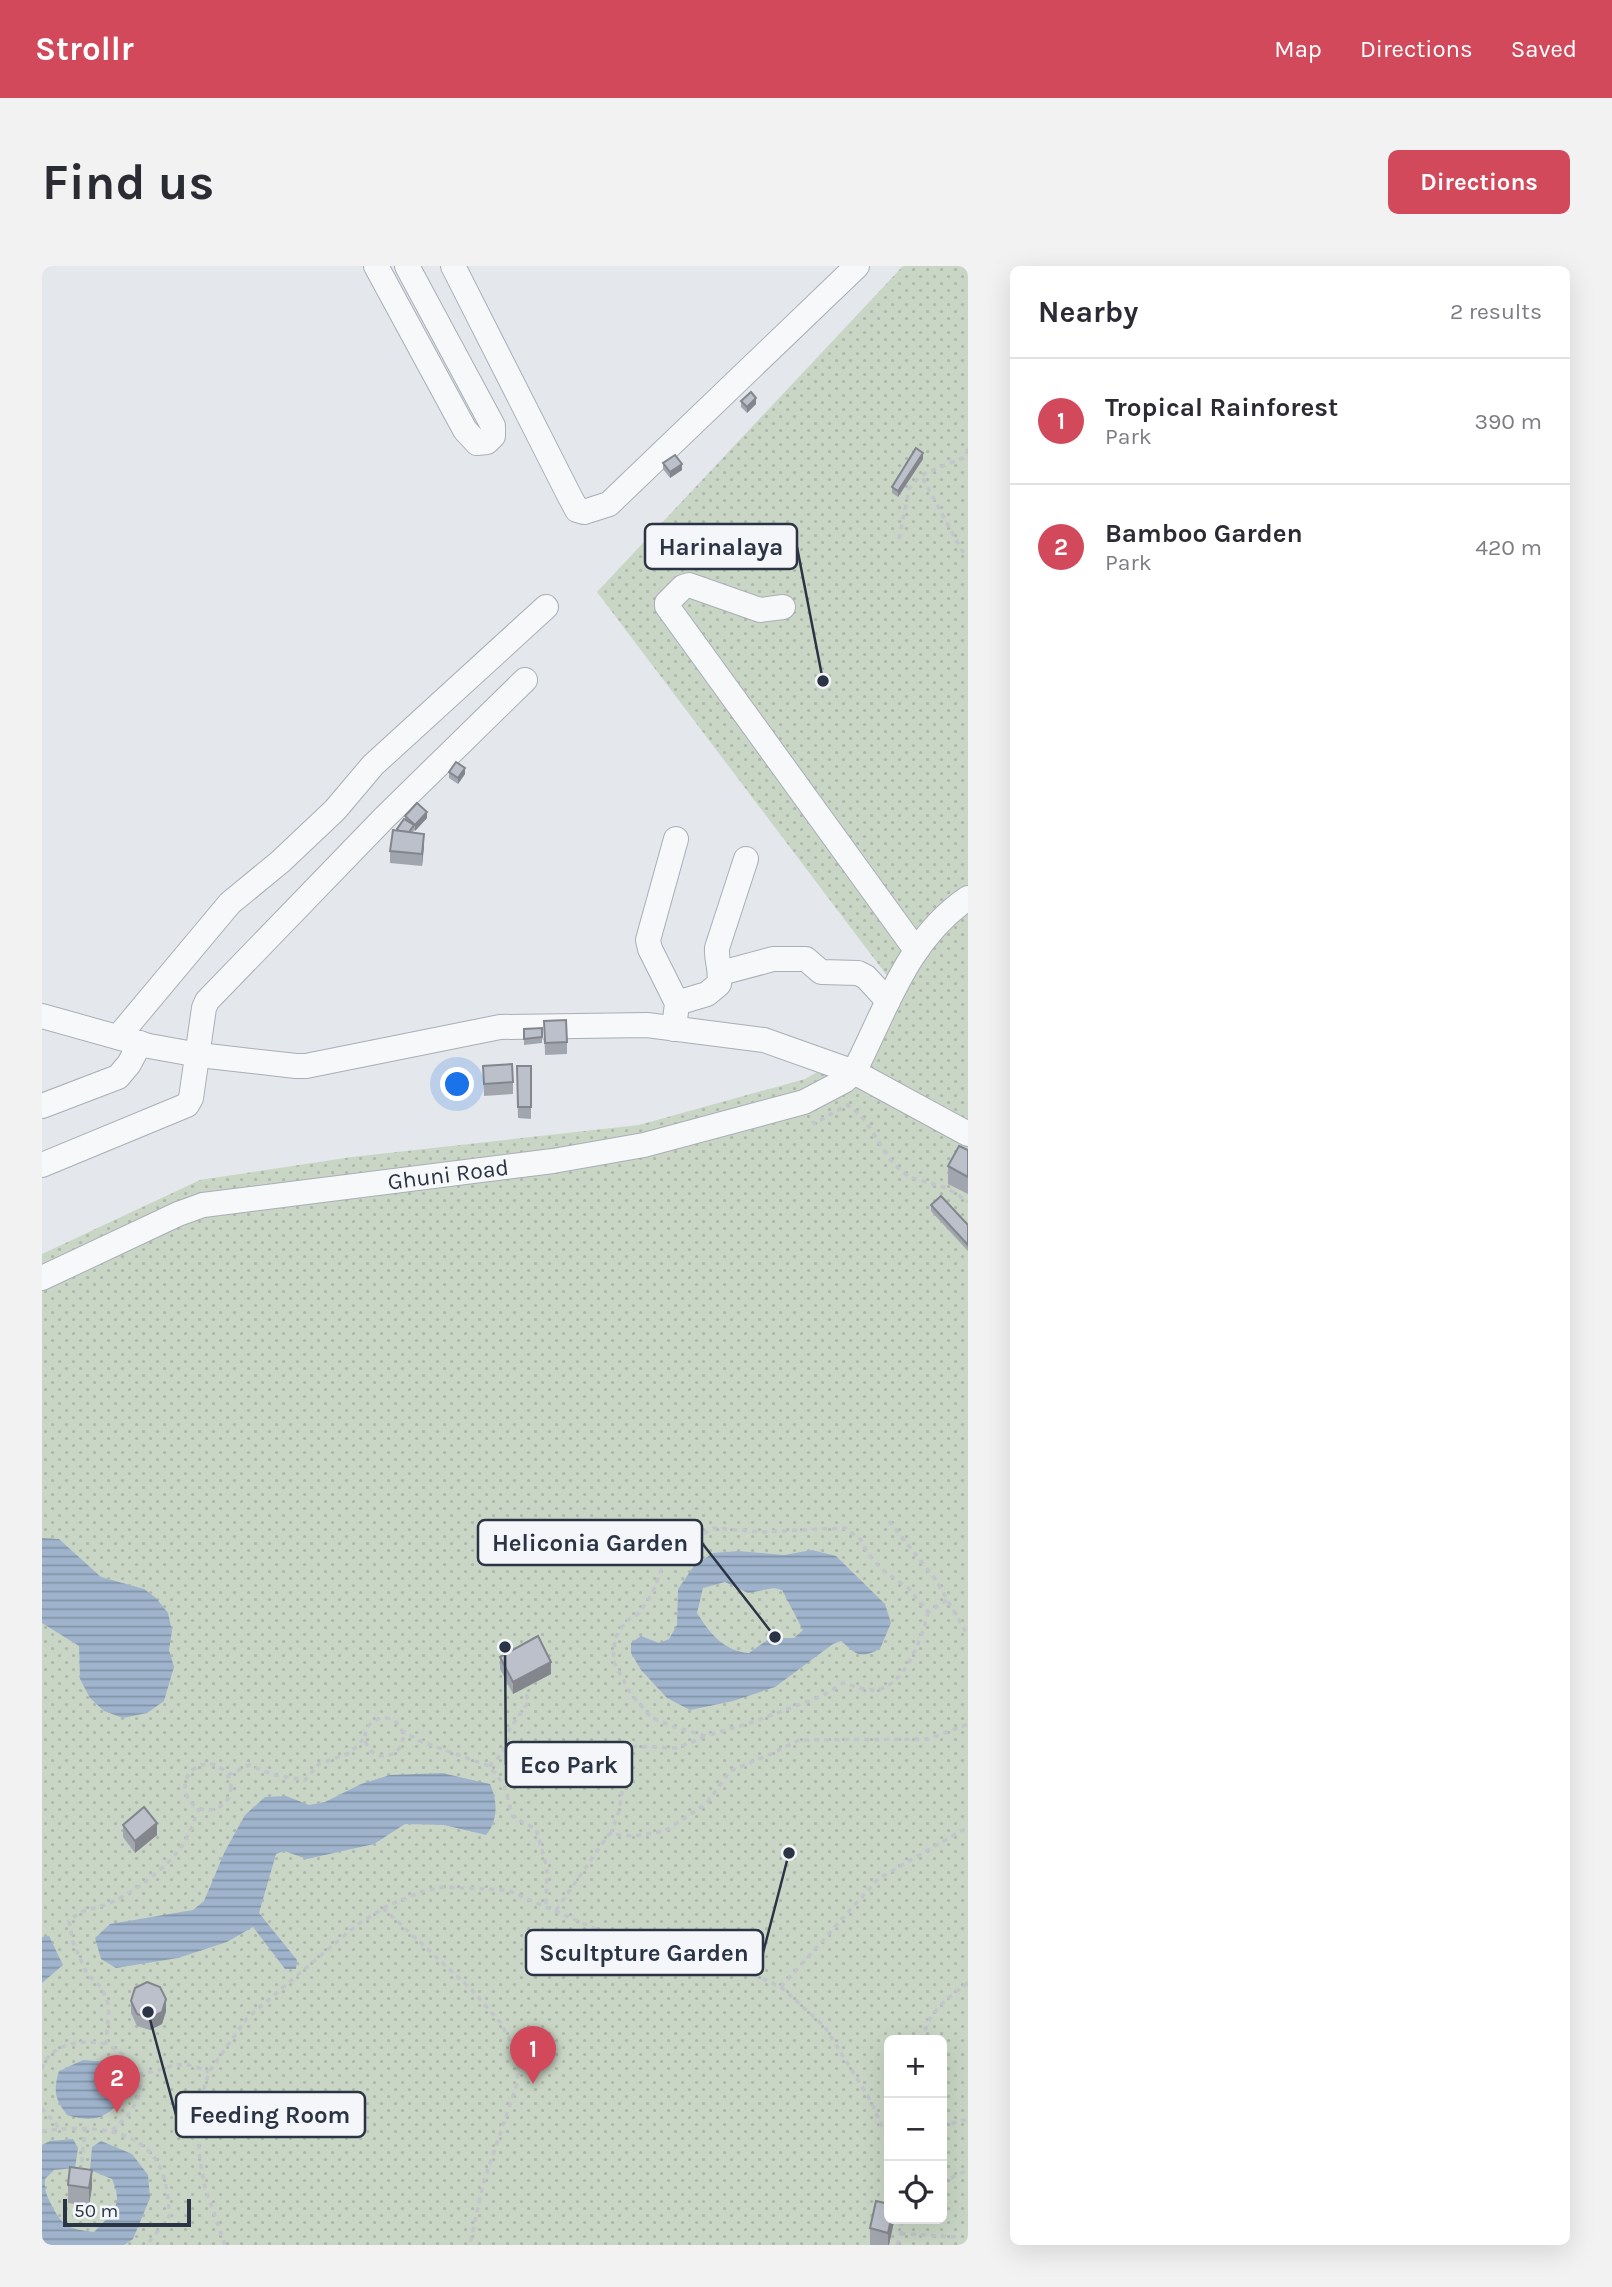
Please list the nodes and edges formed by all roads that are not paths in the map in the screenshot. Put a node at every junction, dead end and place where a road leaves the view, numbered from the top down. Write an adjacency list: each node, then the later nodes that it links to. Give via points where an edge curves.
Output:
1 (376, 266): 2 (street, via 466,430 477,443 487,442 493,436 493,426)
2 (407, 266)
3 (453, 266): 4 (street, via 569,495 577,510 584,512 609,504)
4 (857, 266)
5 (547, 607): 17 (street, via 373,765 335,810 230,903)
6 (783, 607): 11 (street, via 760,610 689,585 667,603)
7 (525, 680): 18 (street, via 207,1000)
8 (676, 839): 14 (street, via 648,940)
9 (746, 859): 12 (street, via 717,948)
10 (968, 898): 11 (street, via 951,909)
11 (916, 950): 13 (street)
12 (721, 972): 13 (street, via 773,959 806,959 821,972 858,973); 14 (street, via 713,991)
13 (888, 1001): 19 (street)
14 (677, 1003): 16 (street)
15 (42, 1016): 17 (street)
16 (674, 1029): 18 (street, via 647,1025 500,1027 306,1066); 19 (street, via 764,1040)
17 (136, 1042): 18 (street); 20 (street, via 129,1065 118,1077)
18 (196, 1055): 22 (street, via 187,1105)
19 (855, 1072): 21 (street); 23 (street, Ghuni Road, via 805,1101 644,1145 203,1205)
20 (42, 1106)
21 (968, 1134)
22 (42, 1165)
23 (42, 1278)

